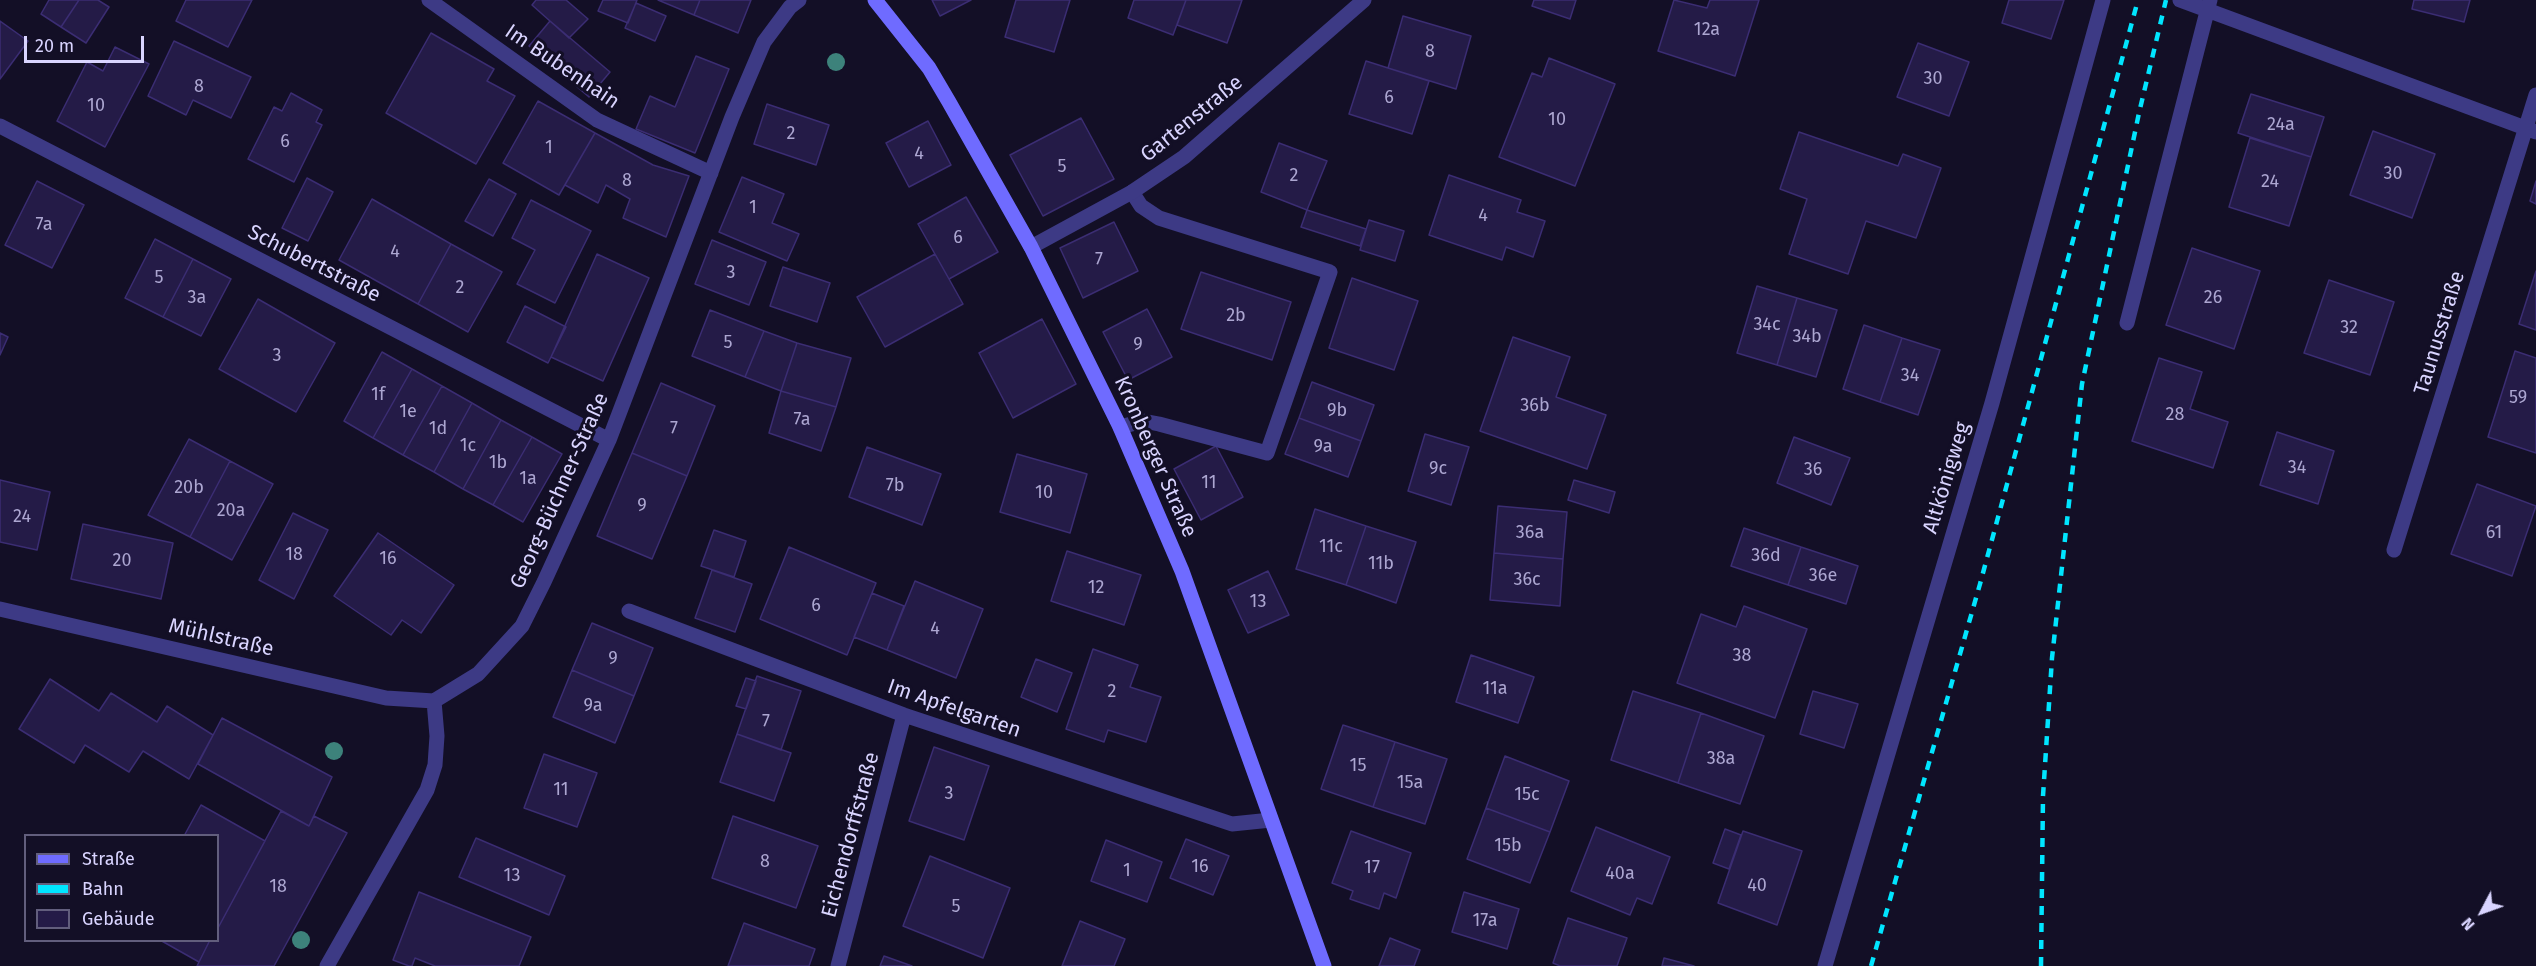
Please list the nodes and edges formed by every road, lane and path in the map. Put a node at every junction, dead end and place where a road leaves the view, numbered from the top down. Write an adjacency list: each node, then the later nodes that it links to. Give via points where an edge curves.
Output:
1 (429, 0): 11 (street, Im Bubenhain, via 597,120)
2 (799, 0): 11 (street, Georg-Büchner-Straße, via 764,42)
3 (875, 0): 13 (street, Kronberger Straße, via 929,68)
4 (1364, 0): 12 (street, Gartenstraße, via 1184,157)
5 (2103, 0): 26 (street, Altkönigweg, via 1992,403)
6 (2180, 0): 7 (street)
7 (2209, 5): 10 (street); 14 (street)
8 (2536, 95): 10 (street, Taunusstraße)
9 (0, 126): 16 (street, Schubertstraße)
10 (2531, 130): 17 (street, Taunusstraße)
11 (711, 173): 16 (street, Georg-Büchner-Straße)
12 (1132, 192): 13 (street, Gartenstraße); 15 (street, via 1141,206 1159,218 1330,272 1267,453 1159,423)
13 (1031, 247): 15 (street, Kronberger Straße)
14 (2127, 323)
15 (1120, 427): 22 (street, Kronberger Straße, via 1182,571)
16 (609, 440): 20 (street, Georg-Büchner-Straße, via 522,626 478,674)
17 (2394, 550)
18 (0, 609): 20 (street, Mühlstraße, via 386,698)
19 (629, 611): 21 (street, Im Apfelgarten)
20 (434, 701): 23 (street, via 435,765 427,790)
21 (904, 715): 22 (street, Im Apfelgarten, via 1232,824); 24 (street, Eichendorffstraße)
22 (1271, 820): 25 (street, Kronberger Straße)
23 (327, 966)
24 (838, 966)
25 (1324, 966)
26 (1825, 966)

